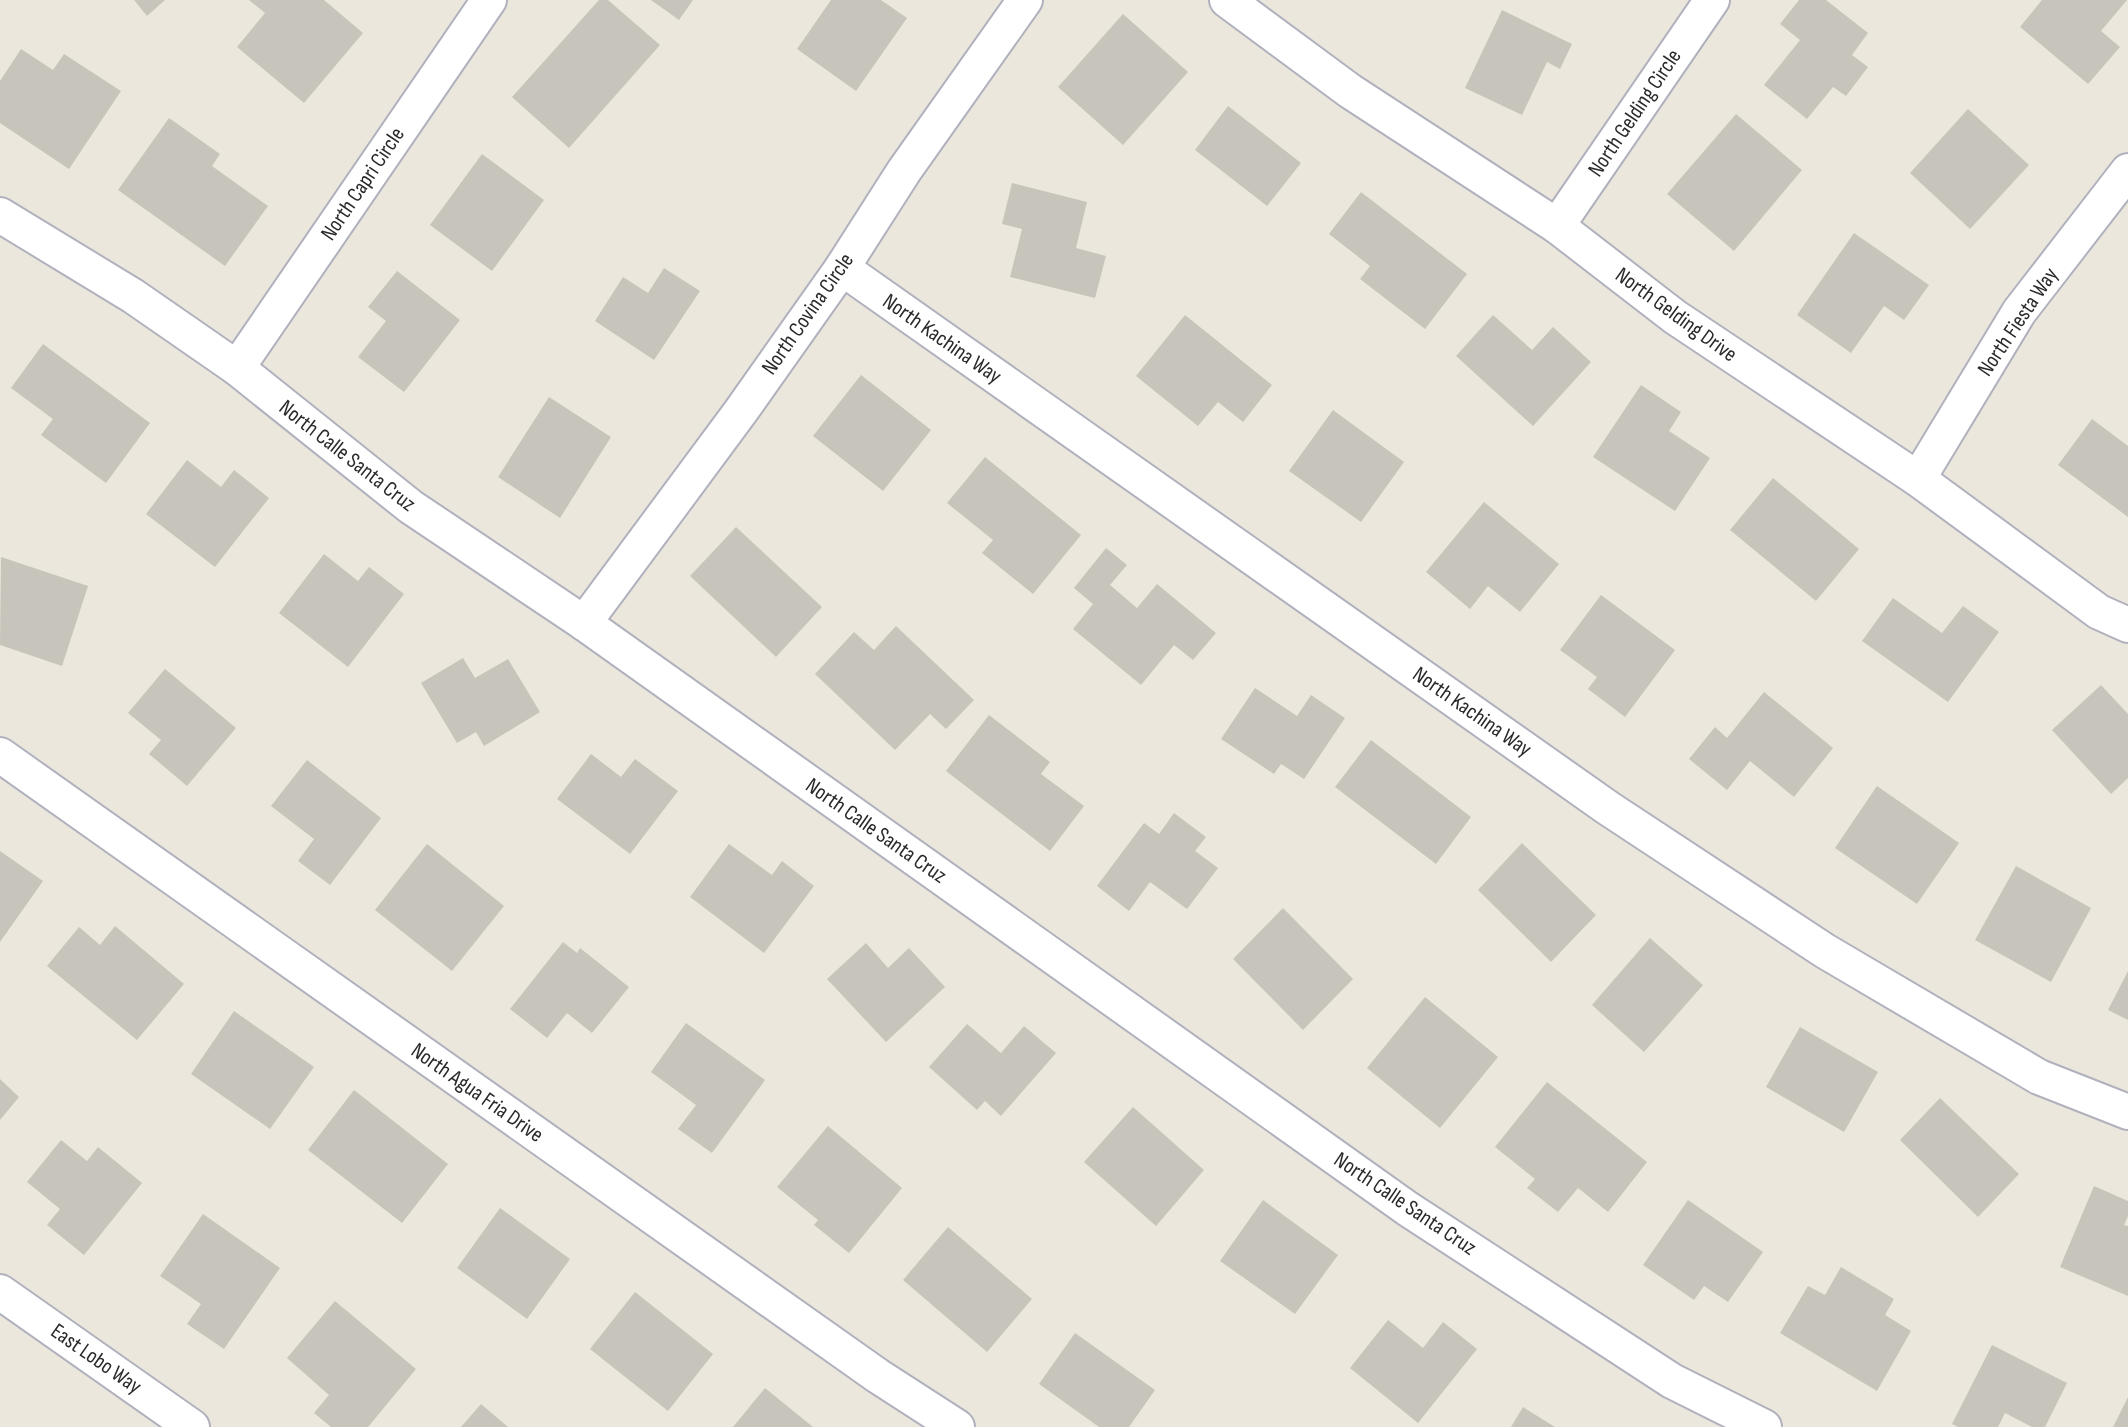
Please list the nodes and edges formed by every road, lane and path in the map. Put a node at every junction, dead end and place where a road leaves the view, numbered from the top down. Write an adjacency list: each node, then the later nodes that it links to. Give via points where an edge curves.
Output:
1 (1025, 0): 8 (street, North Covina Circle)
2 (1227, 0): 7 (street, North Gelding Drive, via 1350,91)
3 (1712, 0): 7 (street, North Gelding Circle)
4 (474, 5): 9 (street, North Capri Circle)
5 (2128, 171): 10 (street, North Fiesta Way, via 2019,312)
6 (0, 215): 9 (street, North Calle Santa Cruz, via 133,296)
7 (1557, 226): 10 (street, North Gelding Drive, via 1675,317)
8 (842, 268): 11 (street, North Covina Circle); 14 (street, North Kachina Way, via 1608,808 1825,951 2039,1077)
9 (237, 368): 11 (street, North Calle Santa Cruz, via 411,507)
10 (1918, 479): 12 (street, North Gelding Drive, via 2099,612)
11 (584, 623): 18 (street, North Calle Santa Cruz, via 1408,1209 1672,1381)
12 (2128, 625)
13 (0, 755): 17 (street, North Agua Fria Drive)
14 (2128, 1112)
15 (0, 1292): 16 (street, East Lobo Way)
16 (192, 1427)
17 (957, 1427)
18 (1764, 1427)

